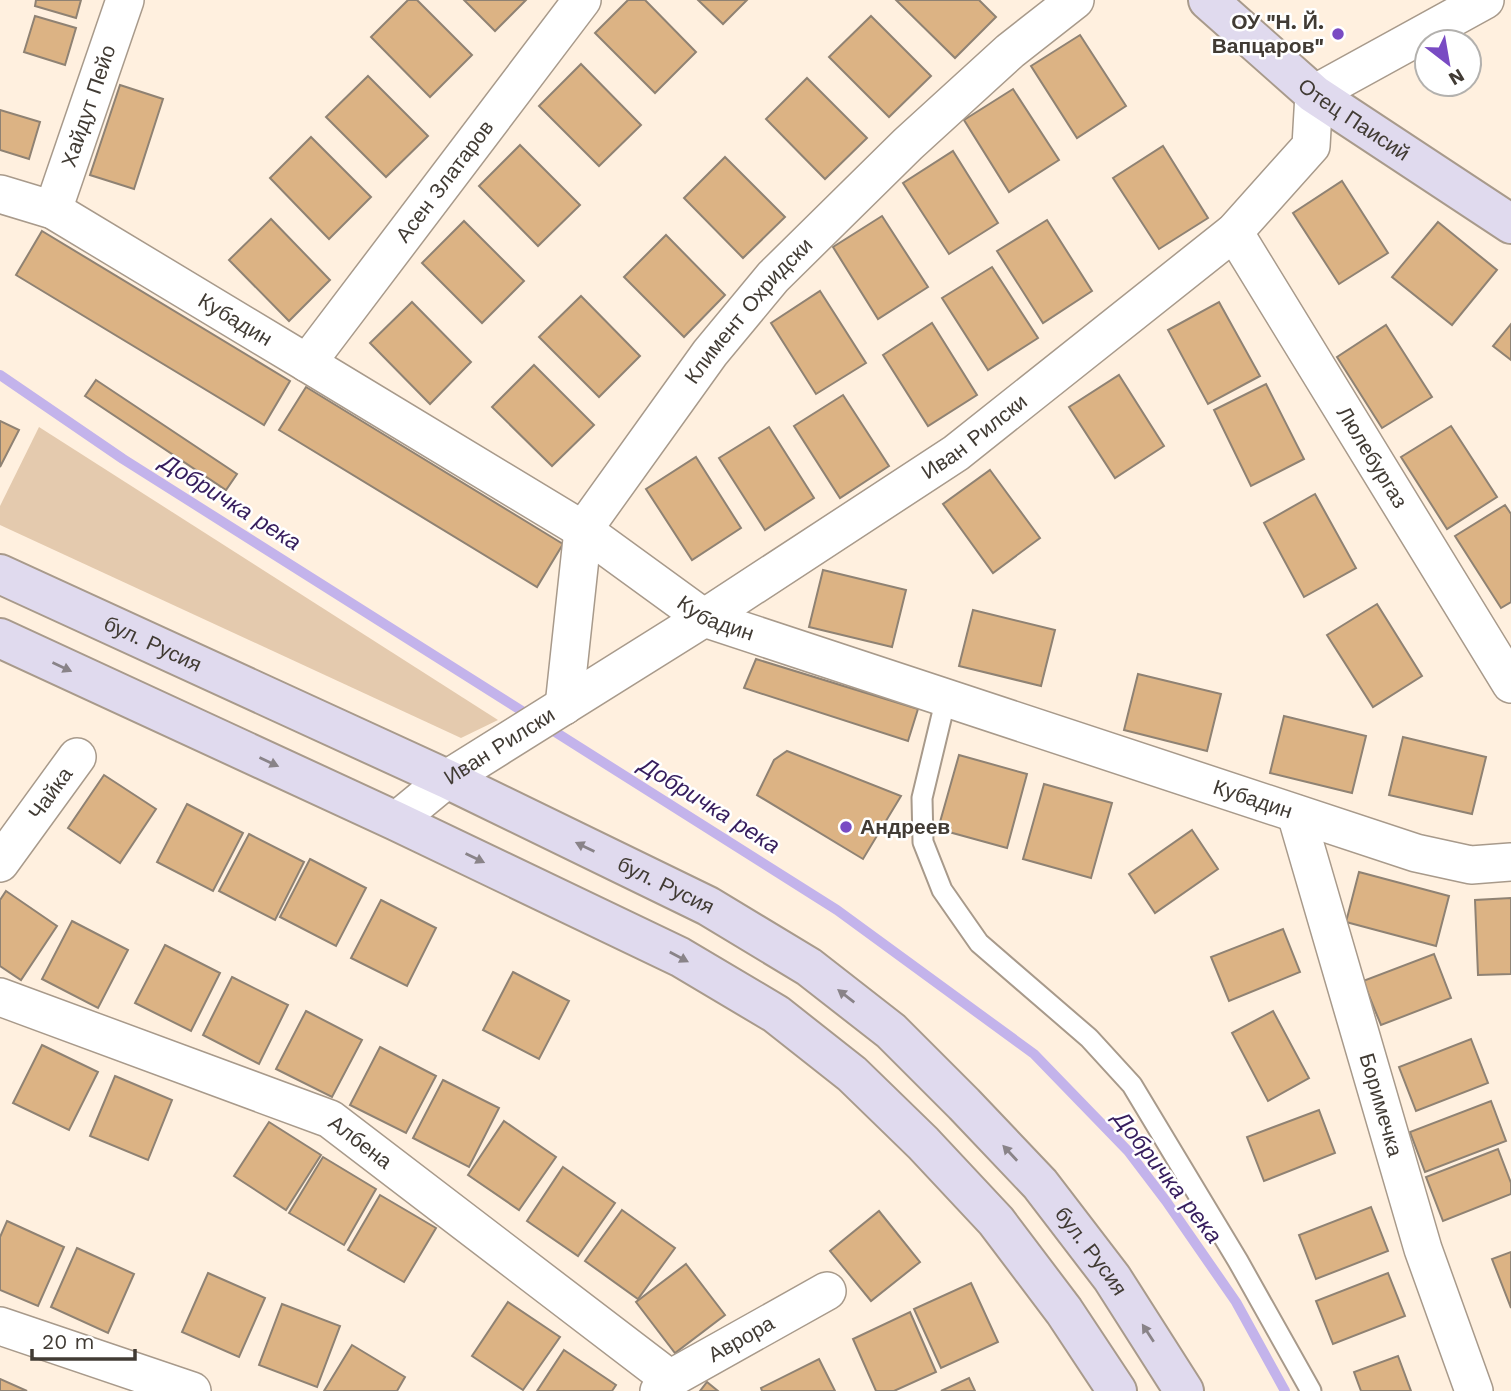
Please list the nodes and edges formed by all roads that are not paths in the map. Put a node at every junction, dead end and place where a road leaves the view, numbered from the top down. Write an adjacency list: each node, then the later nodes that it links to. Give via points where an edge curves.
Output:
1 (125, 0): 8 (street, Хайдут Пейо)
2 (582, 0): 11 (street, Асен Златаров)
3 (1075, 0): 12 (street, Климент Охридски, via 1010,51 908,144 773,277 710,353)
4 (1208, 0): 6 (main road, Отец Паисий)
5 (1485, 0): 6 (street)
6 (1314, 94): 9 (main road, Отец Паисий); 10 (street, Иван Рилски, via 1311,146)
7 (0, 194): 8 (street, Кубадин)
8 (53, 210): 11 (street, Кубадин)
9 (1511, 224)
10 (1234, 232): 14 (street, Иван Рилски, via 956,453); 16 (street, Люлебургаз)
11 (307, 363): 12 (street, Кубадин)
12 (583, 530): 14 (street, Кубадин); 18 (street, Климент Охридски)
13 (0, 574): 20 (main road, бул. Русия)
14 (704, 618): 17 (street, Кубадин); 18 (street, Иван Рилски)
15 (0, 638): 22 (main road, one-way to 22)
16 (1511, 684)
17 (946, 698): 21 (street, Кубадин); 32 (lane, via 922,798 923,842 942,890 979,943 1089,1038 1132,1085)
18 (559, 709): 20 (street, Иван Рилски)
19 (77, 757): 24 (street, Чайка)
20 (447, 779): 22 (street, Иван Рилски); 31 (main road, бул. Русия, one-way to 20, via 1112,1278 1040,1184 891,1031 809,967 708,906)
21 (1296, 814): 23 (street, Кубадин, via 1416,853 1471,865); 33 (street, Боримечка, via 1423,1249)
22 (396, 821): 30 (main road, one-way to 30, via 680,957 776,1014 852,1074 996,1221 1065,1311)
23 (1511, 862)
24 (0, 863)
25 (0, 997): 28 (street, Албена, via 330,1119)
26 (827, 1292): 28 (street, Аврора)
27 (0, 1326): 29 (street)
28 (664, 1385)
29 (192, 1391)
30 (1117, 1391)
31 (1184, 1391)
32 (1311, 1391)
33 (1474, 1391)

